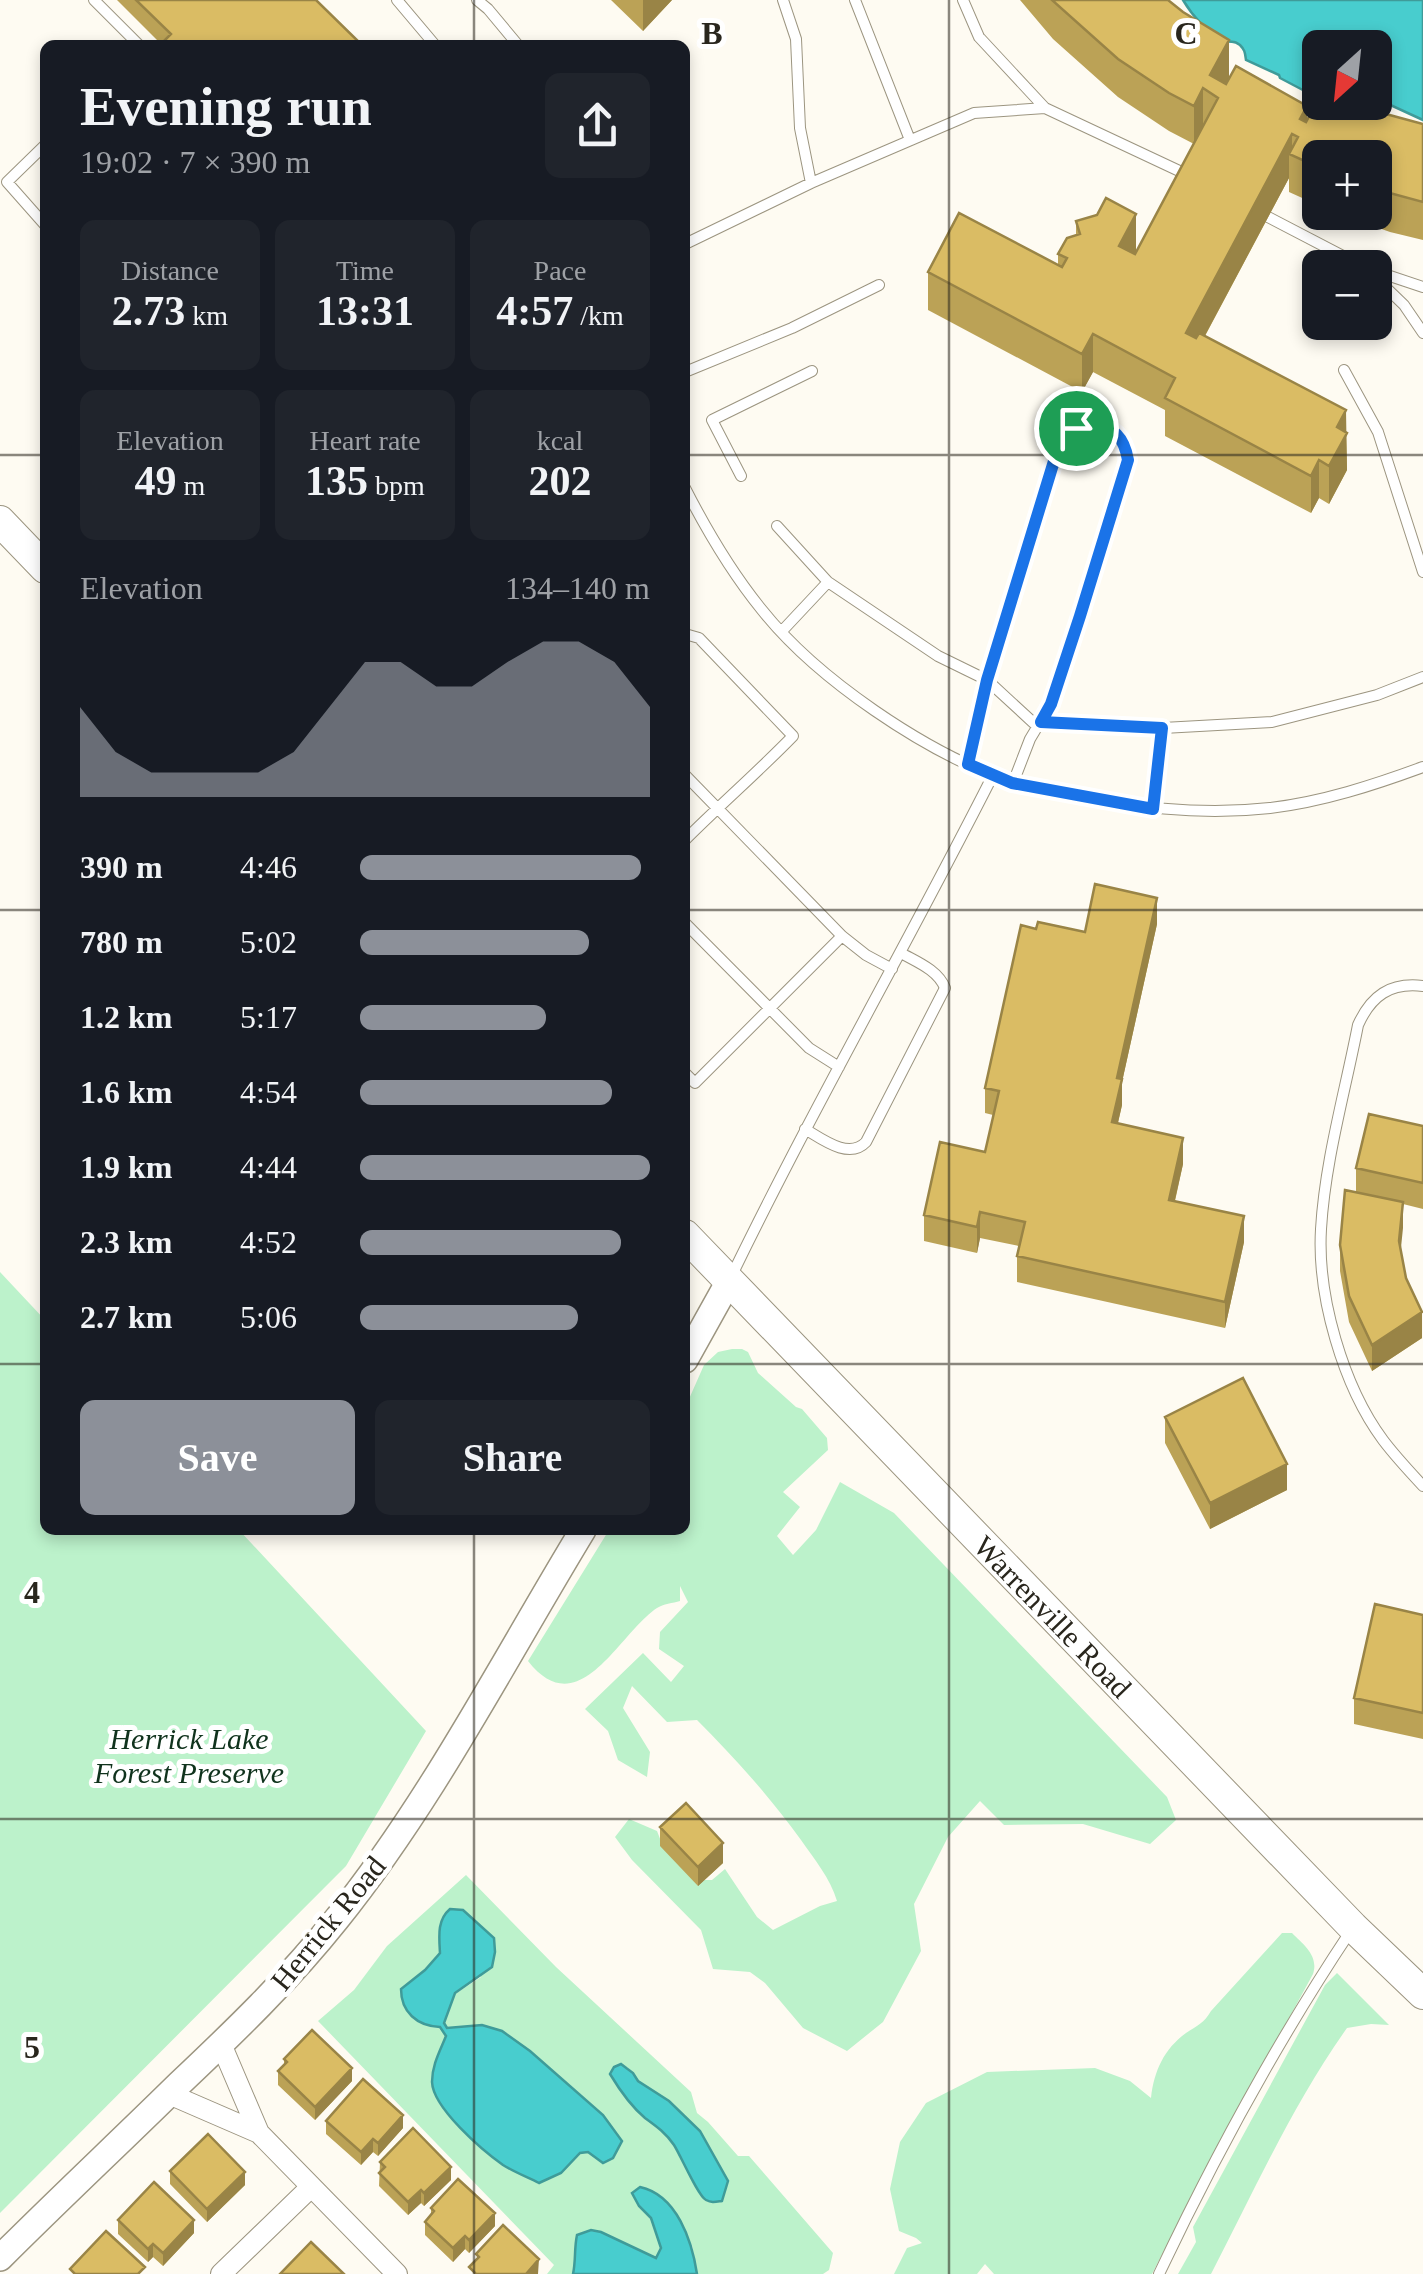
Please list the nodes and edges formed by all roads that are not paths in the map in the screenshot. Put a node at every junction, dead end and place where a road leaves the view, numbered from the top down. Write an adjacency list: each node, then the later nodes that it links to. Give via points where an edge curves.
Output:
1 (94, 0): 7 (lane)
2 (399, 0): 8 (lane)
3 (477, 0): 9 (lane)
4 (783, 0): 14 (lane, via 796,39 800,128)
5 (855, 0): 11 (lane)
6 (963, 0): 10 (lane, via 979,37)
7 (134, 40)
8 (432, 40)
9 (514, 40)
10 (1045, 108): 11 (lane, via 974,113); 13 (lane)
11 (910, 140): 14 (lane)
12 (40, 150): 16 (lane, via 7,182)
13 (1195, 179)
14 (811, 183): 17 (lane)
15 (1268, 217): 18 (lane)
16 (40, 220)
17 (690, 242)
18 (1331, 250)
19 (1392, 279): 21 (lane)
20 (879, 285): 24 (lane)
21 (1423, 287)
22 (1392, 292): 23 (lane)
23 (1423, 333)
24 (690, 370)
25 (1344, 370): 31 (lane, via 1378,432)
26 (812, 371): 27 (lane, via 712,420)
27 (741, 476)
28 (690, 497): 35 (lane, via 725,560)
29 (0, 521): 32 (main road)
30 (777, 526): 34 (lane)
31 (1418, 542): 33 (lane)
32 (40, 563)
33 (1423, 572)
34 (828, 582): 35 (lane); 38 (lane, via 938,656)
35 (782, 631): 41 (lane, via 850,693)
36 (690, 635): 46 (lane, via 794,736)
37 (1423, 677): 40 (lane, via 1272,722)
38 (987, 680): 39 (lane); 39 (lane, via 1058,448 1076,428 1105,426 1125,446 1125,474); 41 (lane)
39 (1039, 724): 40 (lane); 45 (lane)
40 (1162, 728): 47 (lane)
41 (968, 764): 43 (lane)
42 (1423, 767): 47 (lane, via 1270,808)
43 (993, 775): 45 (lane); 51 (lane)
44 (690, 780): 46 (lane)
45 (1012, 783): 47 (lane)
46 (717, 808): 48 (lane); 50 (lane)
47 (1153, 809)
48 (690, 835)
49 (690, 928): 54 (lane)
50 (842, 936): 52 (lane); 54 (lane)
51 (901, 953): 52 (lane); 57 (lane, via 935,973 945,988 866,1142 840,1148)
52 (892, 969): 55 (lane)
53 (1423, 986): 61 (lane, via 1382,993 1358,1026 1321,1234 1328,1306 1345,1369 1380,1437)
54 (770, 1009): 55 (lane); 56 (lane, via 695,1083)
55 (839, 1068): 57 (lane)
56 (690, 1078)
57 (806, 1130): 59 (lane)
58 (690, 1240): 59 (main road, Warrenville Road)
59 (729, 1281): 60 (street); 63 (main road, Warrenville Road)
60 (690, 1351)
61 (1423, 1486)
62 (579, 1535): 65 (street, Herrick Road, via 386,1852 293,1970)
63 (1353, 1927): 64 (main road, Warrenville Road); 72 (lane, via 1291,2023)
64 (1423, 1994)
65 (221, 2044): 66 (street, Herrick Road); 67 (street)
66 (169, 2094): 67 (street); 69 (street, Herrick Road)
67 (258, 2133): 68 (street)
68 (311, 2187): 70 (street); 71 (street)
69 (0, 2258)
70 (222, 2274)
71 (397, 2274)
72 (1158, 2274)

